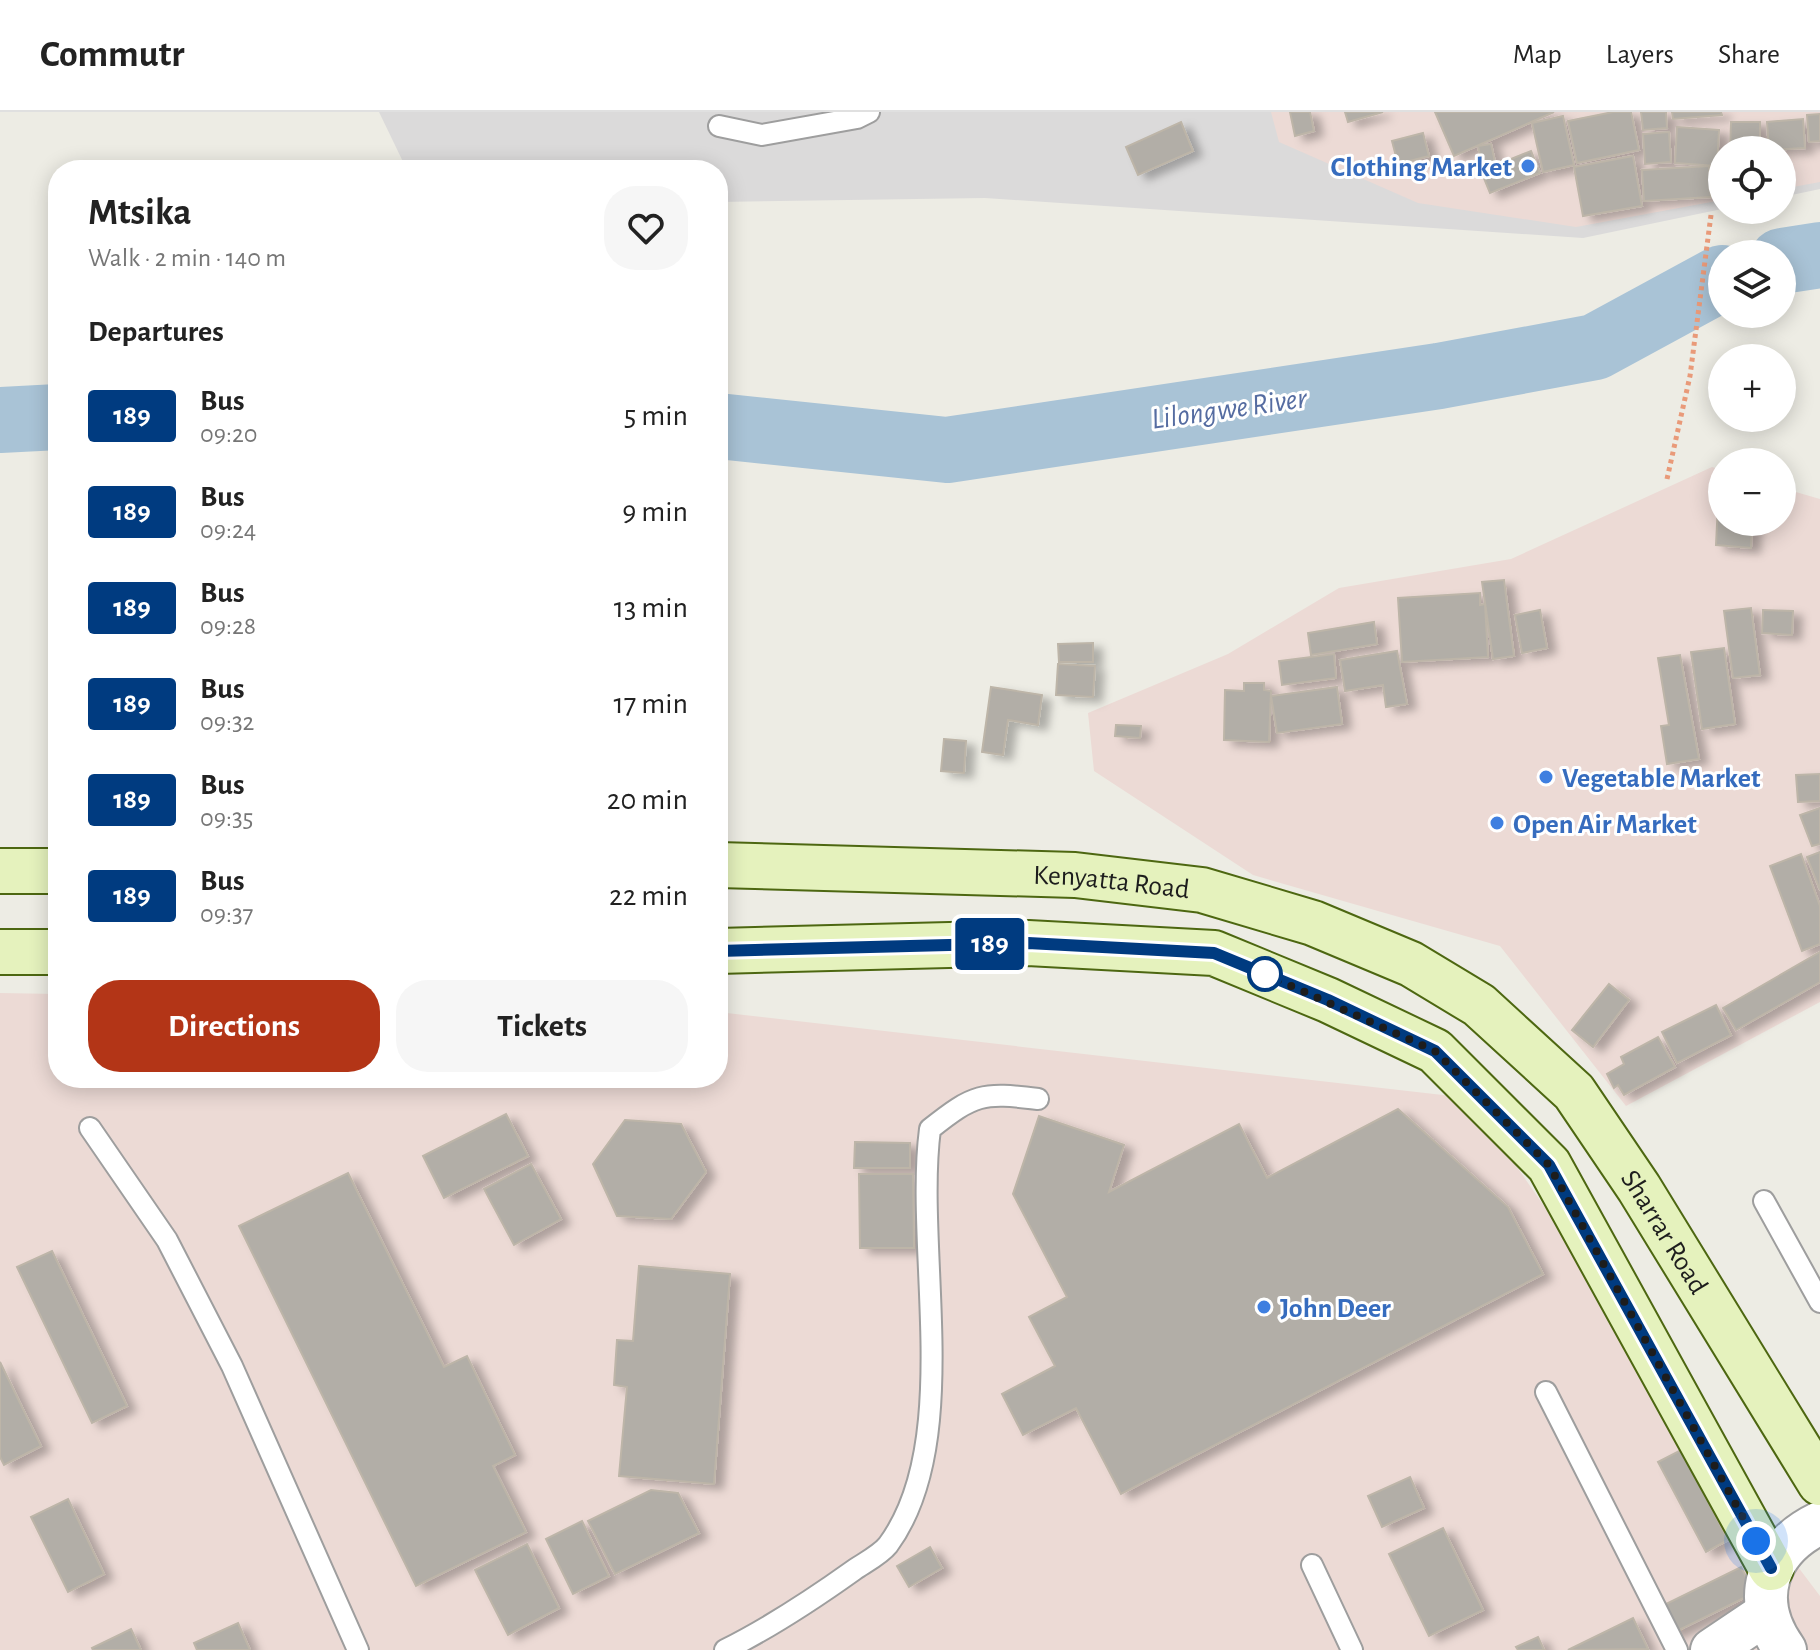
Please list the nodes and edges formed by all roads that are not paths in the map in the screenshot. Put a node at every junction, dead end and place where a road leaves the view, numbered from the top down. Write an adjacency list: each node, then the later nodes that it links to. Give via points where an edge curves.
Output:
1 (869, 112): 2 (lane, via 762,135)
2 (719, 126)
3 (728, 865): 9 (main road, Kenyatta Road, via 1075,875 1202,890 1313,923 1411,964)
4 (0, 871): 5 (main road)
5 (48, 871)
6 (728, 951): 18 (main road, via 1028,943 1214,953 1435,1051 1549,1165)
7 (0, 952): 8 (main road)
8 (48, 952)
9 (1479, 1005): 15 (main road, Sharrar Road, via 1574,1092)
10 (1038, 1099): 21 (lane, via 1001,1094 966,1101 930,1129 925,1168 932,1345 925,1452 911,1502 887,1547 782,1622)
11 (90, 1128): 20 (lane, via 167,1240 225,1352)
12 (1764, 1201): 13 (lane)
13 (1820, 1302)
14 (1546, 1392): 23 (lane)
15 (1820, 1483)
16 (1820, 1523): 18 (street, via 1799,1533)
17 (1312, 1565): 22 (lane)
18 (1771, 1568): 19 (street)
19 (1767, 1613): 24 (street); 25 (street)
20 (358, 1650)
21 (725, 1650)
22 (1352, 1650)
23 (1677, 1650)
24 (1712, 1650)
25 (1785, 1650)

